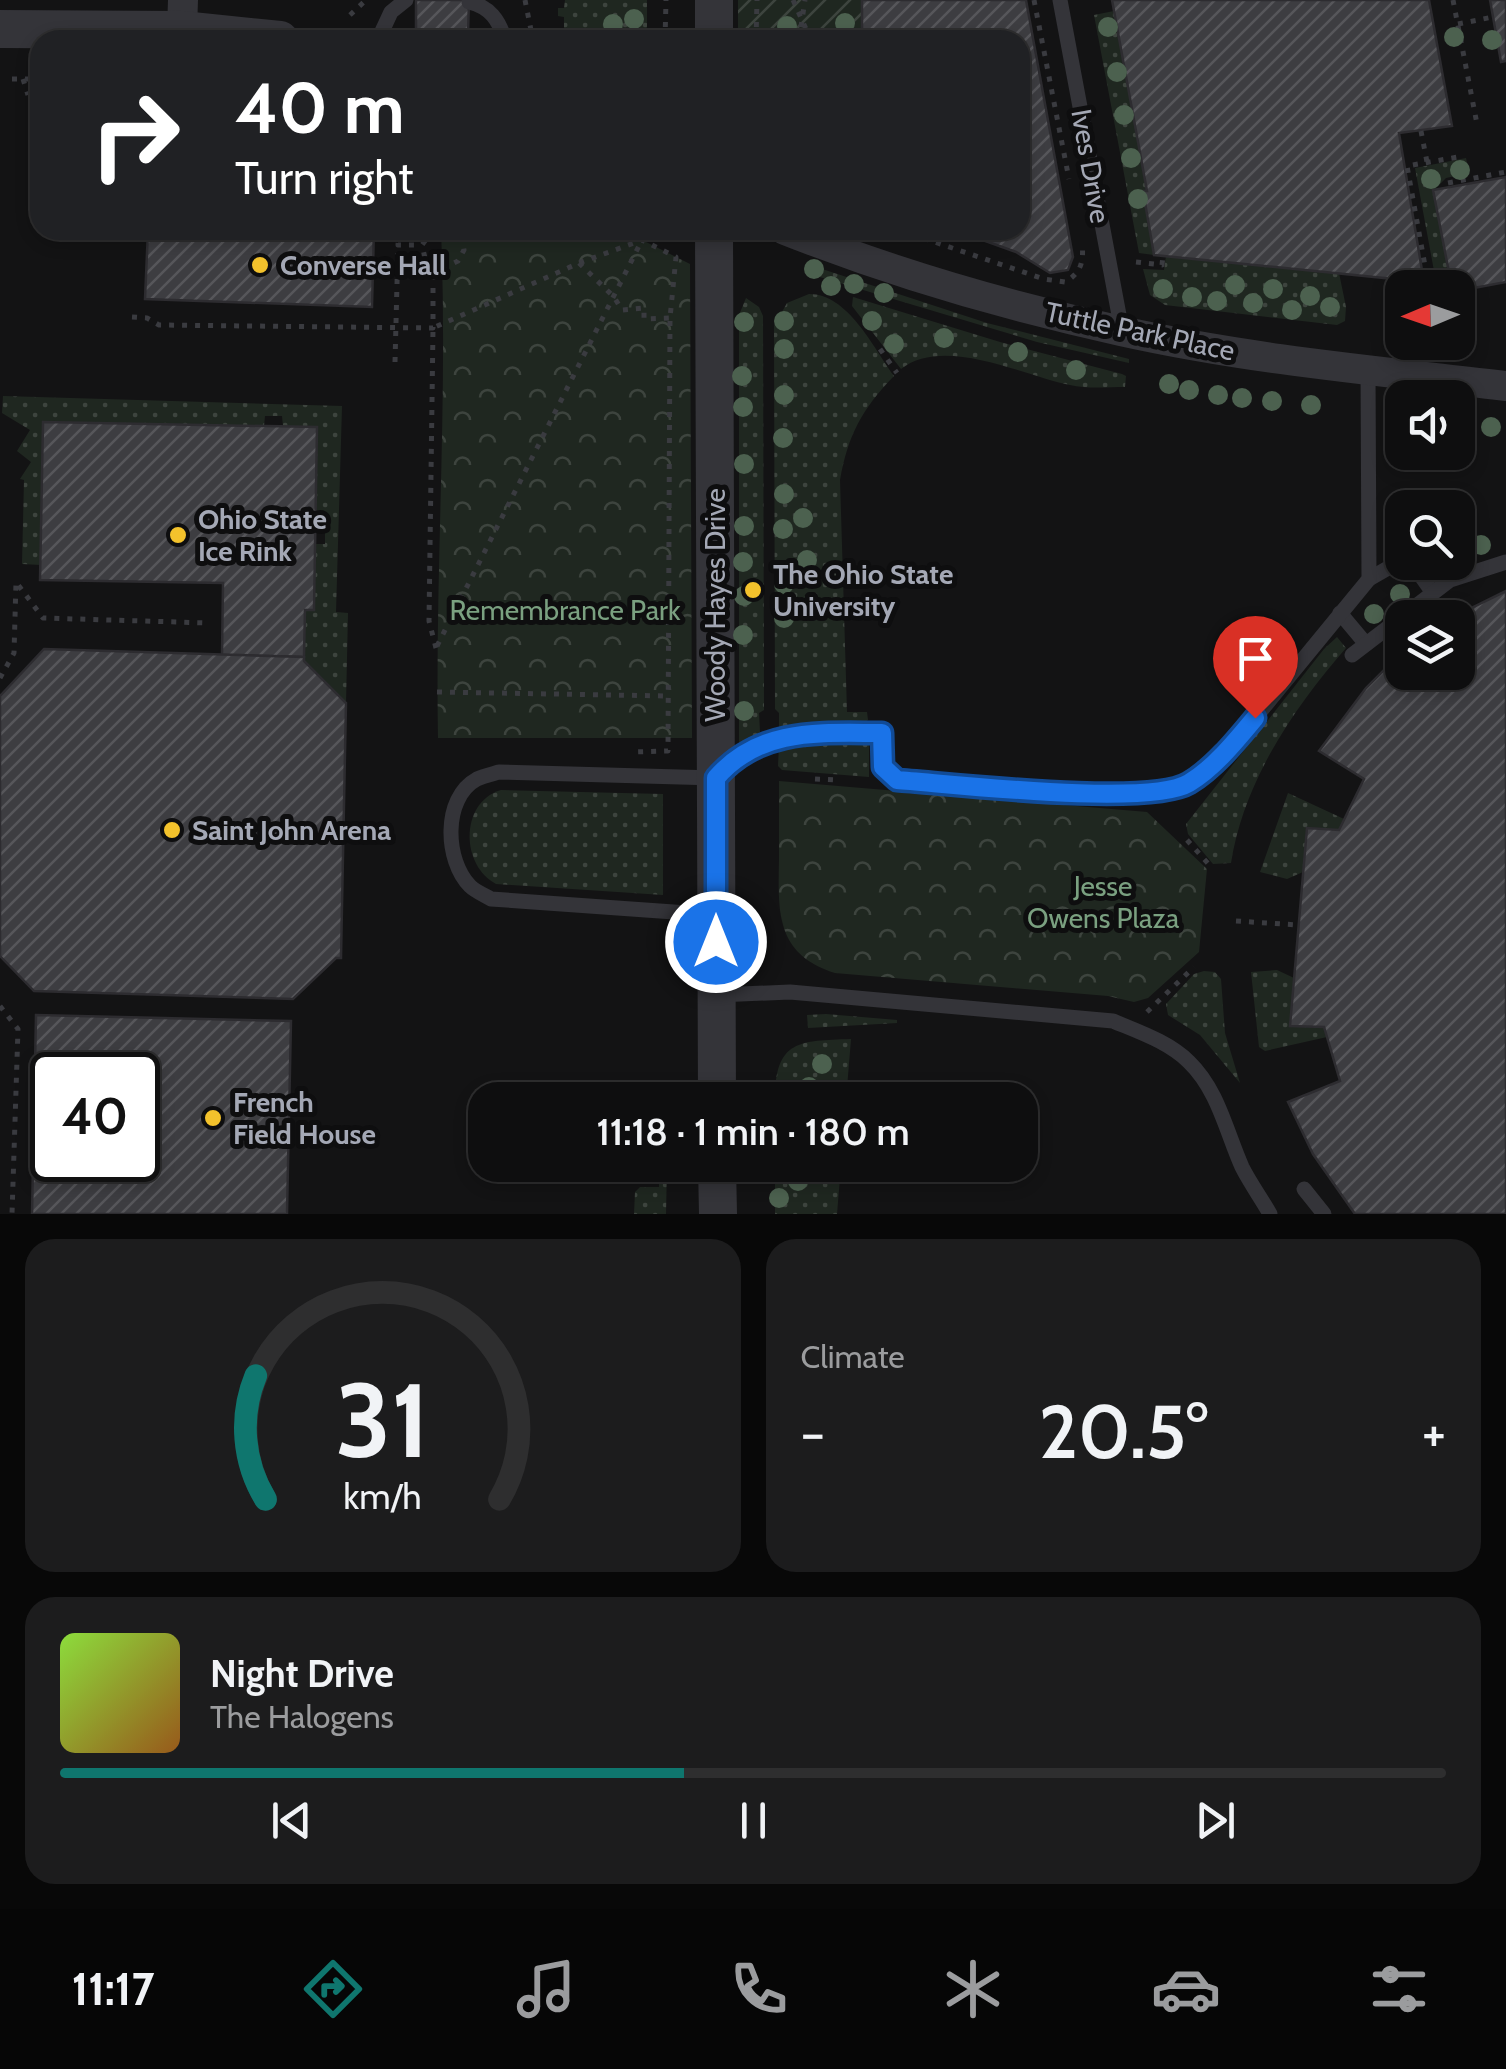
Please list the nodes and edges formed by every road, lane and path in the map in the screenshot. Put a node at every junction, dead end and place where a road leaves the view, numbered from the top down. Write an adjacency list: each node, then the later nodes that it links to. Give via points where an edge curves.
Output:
1 (366, 0): 14 (path)
2 (406, 0): 20 (lane)
3 (525, 0): 22 (path)
4 (666, 0): 23 (path)
5 (714, 0): 24 (street)
6 (757, 0): 25 (path)
7 (793, 0): 16 (path)
8 (805, 0): 16 (path)
9 (1034, 0): 38 (path)
10 (1060, 0): 59 (lane, Ives Drive)
11 (1453, 0): 17 (path)
12 (469, 2): 21 (lane)
13 (182, 15): 18 (street); 19 (street)
14 (350, 15)
15 (1493, 17): 17 (path)
16 (803, 24): 26 (path); 27 (path)
17 (1458, 24): 32 (path)
18 (0, 30)
19 (241, 30)
20 (383, 30)
21 (502, 30)
22 (530, 30)
23 (666, 30)
24 (714, 30)
25 (756, 30)
26 (802, 30)
27 (806, 30)
28 (23, 79): 29 (path); 30 (path); 31 (path)
29 (30, 79)
30 (12, 80)
31 (28, 95)
32 (1477, 124)
33 (1421, 131): 35 (path)
34 (1458, 156): 35 (path)
35 (1427, 162): 53 (path, via 1407,166)
36 (1506, 172): 37 (path)
37 (1448, 183)
38 (1072, 190)
39 (1079, 229): 46 (path, via 1082,261 1066,282)
40 (398, 240): 47 (path)
41 (426, 240): 48 (path)
42 (462, 240): 52 (path, via 458,262)
43 (642, 240): 51 (path); 54 (path); 56 (path, via 676,257)
44 (714, 240): 78 (street, Woody Hayes Drive)
45 (811, 240): 59 (street, Tuttle Park Place, via 962,291)
46 (929, 240)
47 (398, 245): 48 (path); 58 (path)
48 (422, 246): 52 (path)
49 (1163, 255): 50 (path, via 1162,265)
50 (1136, 262)
51 (580, 263): 54 (path); 57 (path)
52 (433, 264): 57 (path)
53 (1426, 270)
54 (614, 297): 56 (path, via 622,310 644,308 644,318); 57 (path, via 436,648 429,621)
55 (132, 318): 58 (path, via 159,325)
56 (670, 318): 76 (path)
57 (433, 328): 58 (path)
58 (396, 329): 61 (path)
59 (1122, 331): 62 (street, Tuttle Park Place)
60 (880, 349): 63 (path)
61 (395, 362)
62 (1368, 368): 64 (street, Tuttle Park Place); 67 (lane)
63 (897, 372)
64 (1506, 386)
65 (1506, 562): 69 (lane, via 1450,580)
66 (1385, 570): 67 (lane)
67 (1369, 579): 70 (lane)
68 (1424, 580): 69 (lane)
69 (1433, 593): 72 (lane)
70 (1340, 613): 72 (lane); 78 (lane, via 1232,746 1190,783 1164,793 897,780 883,767 882,733 781,736 750,750)
71 (209, 623): 74 (path, via 42,618 16,582 14,653)
72 (1366, 644): 73 (lane)
73 (1352, 655)
74 (0, 678)
75 (437, 692): 76 (path)
76 (668, 696): 77 (path, via 668,751)
77 (625, 752)
78 (716, 778): 83 (street, Woody Hayes Drive); 83 (lane, via 500,772 474,780 452,822 458,869 491,899)
79 (815, 778): 80 (path)
80 (836, 780)
81 (1187, 840): 82 (path)
82 (1212, 868)
83 (716, 915): 87 (street, Woody Hayes Drive)
84 (1236, 921): 85 (path)
85 (1298, 925)
86 (1194, 967): 89 (path)
87 (716, 995): 90 (street, Woody Hayes Drive); 95 (lane, via 790,992 1113,1021 1152,1037 1201,1076)
88 (0, 1006): 93 (path, via 18,1029)
89 (1147, 1012)
90 (717, 1082)
91 (718, 1182): 94 (street)
92 (1304, 1189): 96 (lane)
93 (12, 1214)
94 (718, 1214)
95 (1270, 1214)
96 (1324, 1214)

